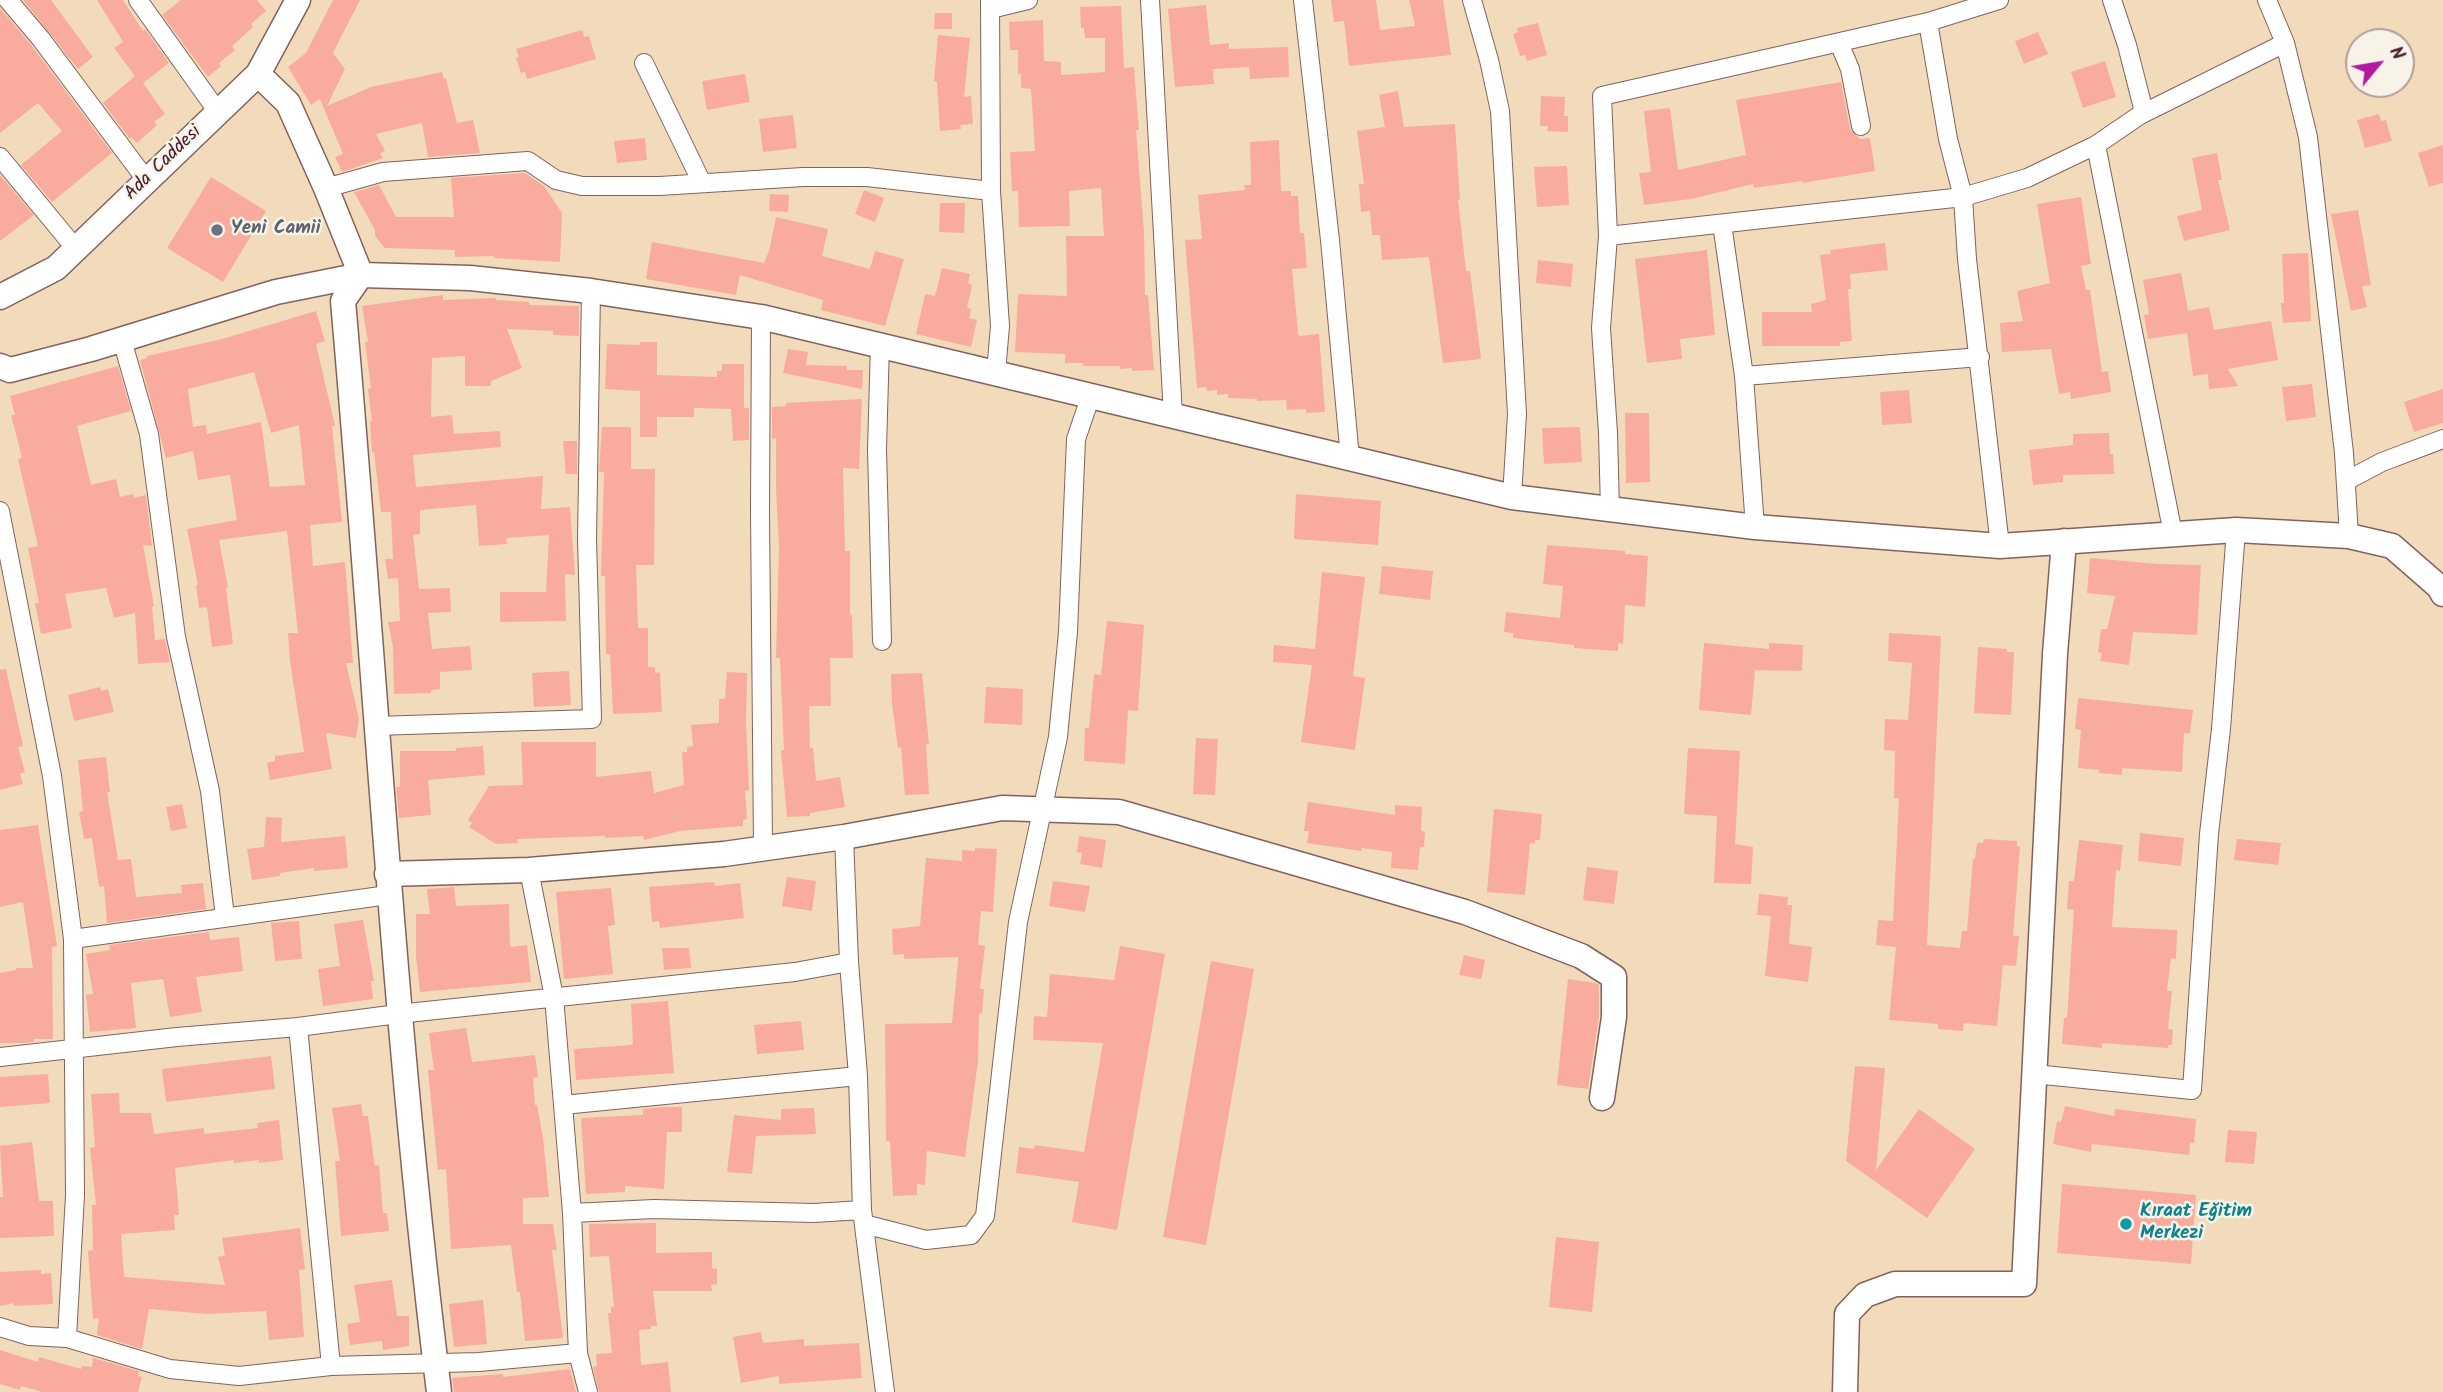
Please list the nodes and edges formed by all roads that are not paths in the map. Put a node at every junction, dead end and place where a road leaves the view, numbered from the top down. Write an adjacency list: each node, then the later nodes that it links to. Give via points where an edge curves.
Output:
1 (8, 0): 22 (street)
2 (138, 0): 17 (street)
3 (297, 0): 16 (street, Ada Caddesi)
4 (1028, 0): 11 (street)
5 (1150, 0): 41 (street)
6 (1303, 0): 43 (street)
7 (1472, 0): 45 (street, via 1500,111 1517,414)
8 (1999, 0): 12 (street)
9 (2112, 0): 18 (street)
10 (2267, 0): 14 (street)
11 (991, 4): 25 (street)
12 (1928, 22): 13 (street); 26 (street)
13 (1839, 43): 19 (street, via 1850,69); 28 (street, via 1602,96)
14 (2285, 43): 18 (street); 44 (street, via 2308,137)
15 (644, 63): 23 (street)
16 (258, 74): 17 (street, Ada Caddesi); 24 (street, via 288,103)
17 (218, 112): 22 (street, Ada Caddesi)
18 (2144, 112): 20 (street)
19 (1861, 126)
20 (2096, 145): 26 (street, via 2026,178); 50 (street)
21 (0, 157): 29 (street)
22 (147, 181): 29 (street, Ada Caddesi)
23 (702, 183): 24 (street, via 582,186 556,180 528,161 383,172); 25 (street, via 867,177)
24 (326, 188): 30 (street)
25 (991, 191): 38 (street, via 1000,326)
26 (1963, 197): 27 (street); 36 (street)
27 (1722, 224): 28 (street); 39 (street)
28 (1608, 236): 46 (street, via 1601,328)
29 (76, 249): 32 (street, Ada Caddesi, via 56,268)
30 (361, 275): 31 (street, via 470,278); 34 (street, via 276,292); 56 (street, via 343,301)
31 (591, 291): 33 (street); 56 (street, via 587,539 592,719)
32 (0, 297)
33 (761, 317): 35 (street); 59 (street)
34 (122, 340): 37 (street, via 10,370); 62 (street, via 149,434 176,637 211,791)
35 (880, 344): 38 (street); 55 (street, via 877,449)
36 (1980, 357): 39 (street); 53 (street)
37 (0, 366)
38 (996, 372): 40 (street)
39 (1744, 376): 48 (street)
40 (1091, 395): 41 (street); 57 (street, via 1076,439 1068,632 1058,737)
41 (1173, 415): 43 (street)
42 (2443, 439): 44 (street)
43 (1350, 458): 45 (street)
44 (2346, 481): 51 (street)
45 (1512, 497): 46 (street)
46 (1610, 510): 48 (street)
47 (0, 512): 63 (street, via 52,776)
48 (1755, 527): 53 (street)
49 (2236, 530): 50 (street); 51 (street); 70 (street, via 2192,1090)
50 (2173, 534): 52 (street)
51 (2349, 536): 54 (street, via 2392,546)
52 (2064, 541): 53 (street); 70 (street)
53 (2000, 546)
54 (2443, 594)
55 (882, 642)
56 (376, 726): 61 (street)
57 (1041, 810): 58 (street, via 1002,808); 72 (street, via 1119,812 1465,912 1581,956 1614,977 1614,1017); 75 (street, via 1018,922 985,1216 971,1236 926,1240)
58 (844, 837): 59 (street); 64 (street)
59 (763, 848): 60 (street)
60 (529, 870): 61 (street); 65 (street)
61 (387, 885): 62 (street); 66 (street)
62 (225, 916): 63 (street)
63 (73, 939): 68 (street)
64 (849, 961): 65 (street, via 795,972); 71 (street)
65 (554, 997): 66 (street); 73 (street)
66 (398, 1014): 67 (street); 79 (street)
67 (298, 1027): 68 (street); 80 (street)
68 (74, 1049): 69 (street); 77 (street, via 75,1195)
69 (0, 1057)
70 (2034, 1074): 85 (street, via 2024,1284 1895,1284 1865,1295 1847,1314)
71 (858, 1076): 73 (street); 75 (street)
72 (1602, 1098)
73 (563, 1105): 74 (street)
74 (572, 1213): 75 (street, via 654,1209); 78 (street)
75 (863, 1217): 84 (street)
76 (0, 1327): 77 (street, via 29,1336)
77 (67, 1338): 81 (street)
78 (578, 1353): 79 (street); 83 (street)
79 (436, 1363): 80 (street); 82 (street)
80 (331, 1366): 81 (street)
81 (237, 1384)
82 (439, 1392)
83 (588, 1392)
84 (885, 1392)
85 (1845, 1392)

